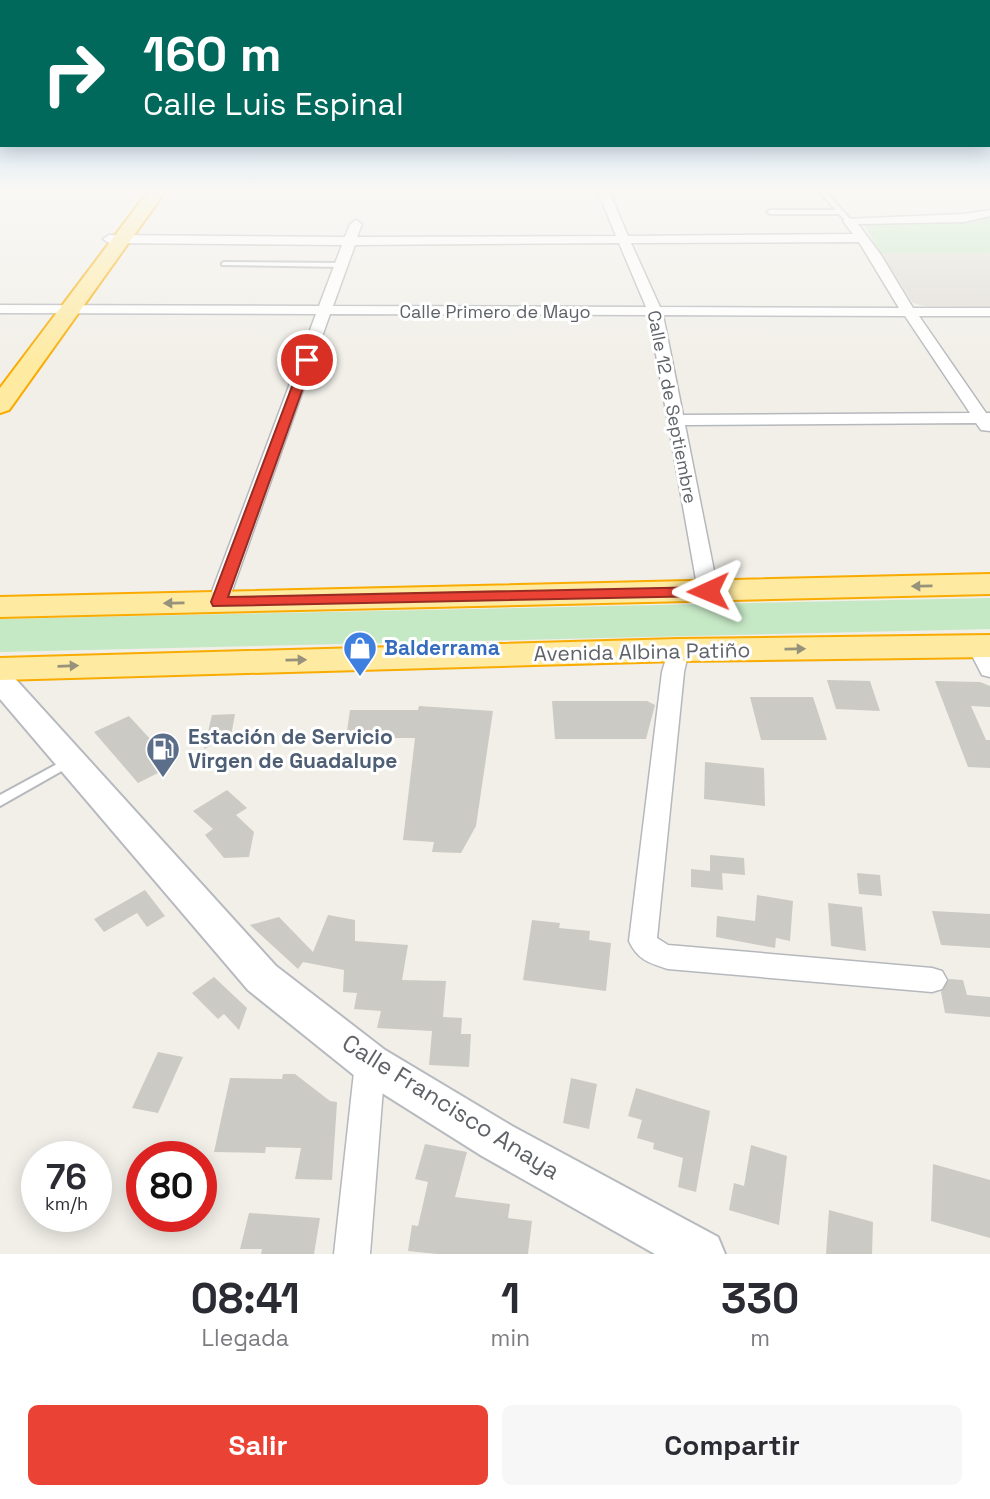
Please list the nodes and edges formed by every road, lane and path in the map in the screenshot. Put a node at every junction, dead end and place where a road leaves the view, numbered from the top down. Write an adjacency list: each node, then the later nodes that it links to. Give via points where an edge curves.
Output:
1 (111, 248): 8 (highway)
2 (348, 248): 6 (street)
3 (626, 248): 10 (street, Calle 12 de Septiembre)
4 (869, 248): 11 (street)
5 (224, 264): 6 (lane)
6 (342, 265): 9 (street)
7 (0, 309): 8 (street, Calle Primero de Mayo)
8 (63, 310): 9 (street, Calle Primero de Mayo); 13 (highway); 14 (highway)
9 (325, 312): 10 (street, Calle Primero de Mayo); 19 (street)
10 (655, 312): 11 (street, Calle Primero de Mayo); 15 (street, Calle 12 de Septiembre)
11 (909, 312): 12 (street, Calle Primero de Mayo); 16 (street)
12 (990, 312)
13 (0, 381)
14 (0, 405)
15 (675, 420): 16 (street); 18 (street, Calle 12 de Septiembre)
16 (987, 423)
17 (990, 584): 18 (highway, one-way to 18)
18 (708, 591): 19 (highway)
19 (218, 602): 20 (highway, one-way to 20)
20 (0, 607)
21 (678, 650): 22 (highway, Avenida Albina Patiño, one-way to 22); 23 (highway, Avenida Albina Patiño, one-way to 21); 27 (street, via 643,940 652,952)
22 (986, 654)
23 (0, 669)
24 (0, 680): 25 (main road, Calle Francisco Anaya)
25 (70, 761): 26 (lane); 28 (main road, Calle Francisco Anaya, via 262,978)
26 (0, 800)
27 (932, 980)
28 (370, 1063): 29 (street); 30 (main road, Calle Francisco Anaya, via 497,1141)
29 (352, 1254)
30 (701, 1254)

